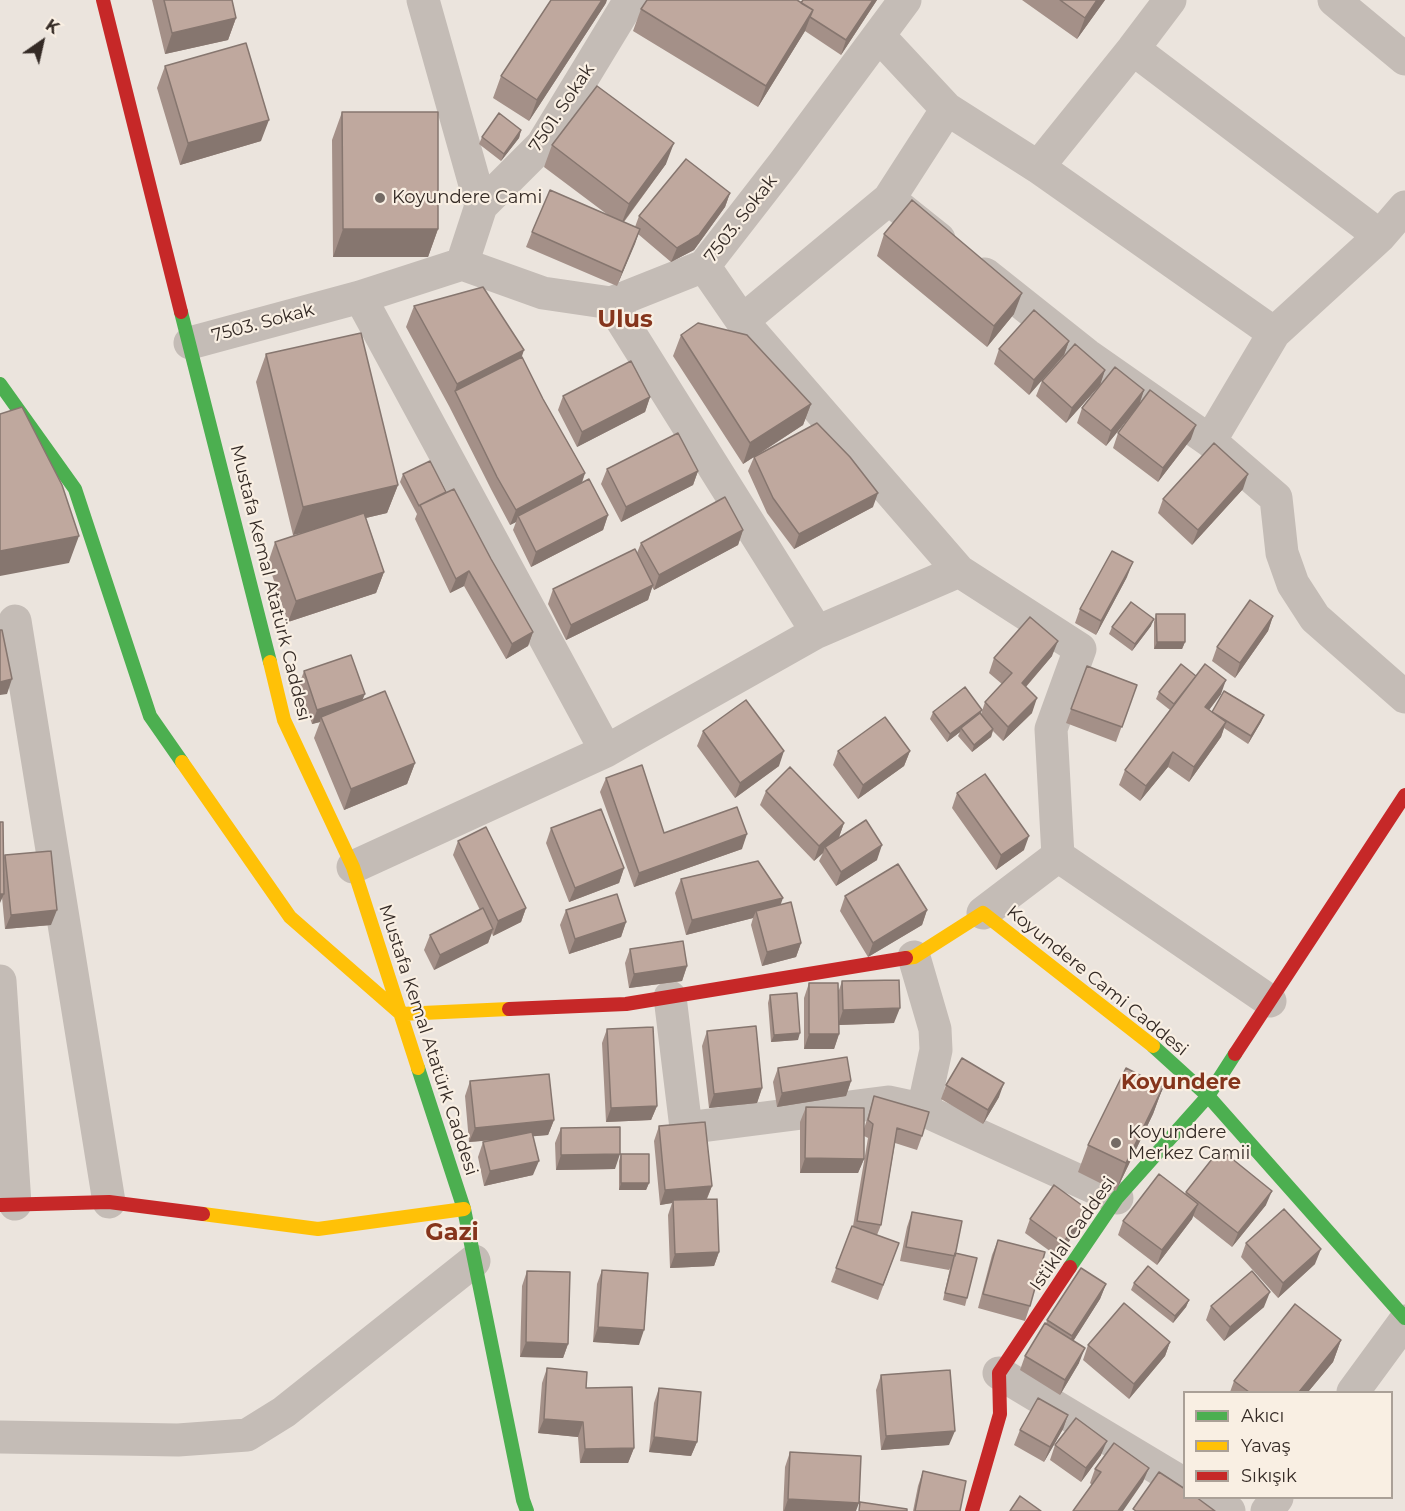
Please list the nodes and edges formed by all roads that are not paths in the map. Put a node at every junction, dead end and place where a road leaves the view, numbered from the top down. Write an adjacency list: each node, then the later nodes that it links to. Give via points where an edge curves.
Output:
1 (103, 0): 22 (street, Mustafa Kemal Atatürk Caddesi)
2 (423, 0): 13 (street)
3 (630, 0): 13 (street, 7501. Sokak, via 542,145)
4 (904, 0): 7 (street, 7503. Sokak)
5 (1170, 0): 8 (street)
6 (1334, 0): 9 (street)
7 (879, 36): 10 (street); 17 (street, 7503. Sokak)
8 (1133, 50): 11 (street); 15 (street)
9 (1405, 59)
10 (947, 109): 11 (street); 12 (street)
11 (1038, 167): 21 (street)
12 (889, 199): 20 (street); 24 (street, via 1087,355)
13 (481, 206): 16 (street)
14 (1405, 207): 15 (street)
15 (1380, 236): 21 (street)
16 (462, 264): 18 (street, 7503. Sokak); 19 (street, via 543,293)
17 (704, 266): 19 (street, 7503. Sokak); 20 (street)
18 (360, 297): 22 (street, 7503. Sokak); 29 (street)
19 (611, 303): 27 (street)
20 (742, 321): 25 (street)
21 (1274, 333): 24 (street)
22 (190, 343): 32 (street, Mustafa Kemal Atatürk Caddesi, via 284,720)
23 (0, 384): 38 (street, via 75,489 150,716 290,917)
24 (1210, 441): 28 (street, via 1276,498 1282,553 1293,584 1315,618)
25 (959, 570): 27 (street); 31 (street, via 1080,649 1051,729)
26 (15, 621): 42 (street)
27 (817, 632): 29 (street)
28 (1405, 697)
29 (606, 751): 32 (street)
30 (1405, 795): 37 (street, Istiklal Caddesi)
31 (1058, 855): 33 (street); 37 (street)
32 (352, 867): 38 (street, Mustafa Kemal Atatürk Caddesi)
33 (983, 913): 34 (street); 39 (street, Koyundere Cami Caddesi, via 1146,1040)
34 (914, 957): 36 (street); 40 (street, via 935,1029 936,1050)
35 (0, 981): 43 (street)
36 (670, 997): 38 (street, via 626,1004); 40 (street, via 686,1128 888,1102)
37 (1270, 1000): 39 (street, Istiklal Caddesi)
38 (401, 1014): 44 (street, Mustafa Kemal Atatürk Caddesi)
39 (1208, 1096): 41 (street, Istiklal Caddesi); 46 (street, Koyundere Cami Caddesi)
40 (923, 1110): 41 (street)
41 (1117, 1198): 47 (street, Istiklal Caddesi)
42 (109, 1202): 43 (street); 44 (street, via 318,1229)
43 (8, 1205)
44 (464, 1209): 45 (street, Mustafa Kemal Atatürk Caddesi)
45 (474, 1261): 49 (street, via 284,1412 247,1435 178,1440); 52 (street, Mustafa Kemal Atatürk Caddesi)
46 (1405, 1319): 48 (street)
47 (999, 1373): 50 (street); 53 (street, via 1000,1414)
48 (1354, 1391)
49 (0, 1437)
50 (1183, 1483)
51 (1209, 1499): 54 (street)
52 (528, 1511)
53 (972, 1511)
54 (1229, 1511)

